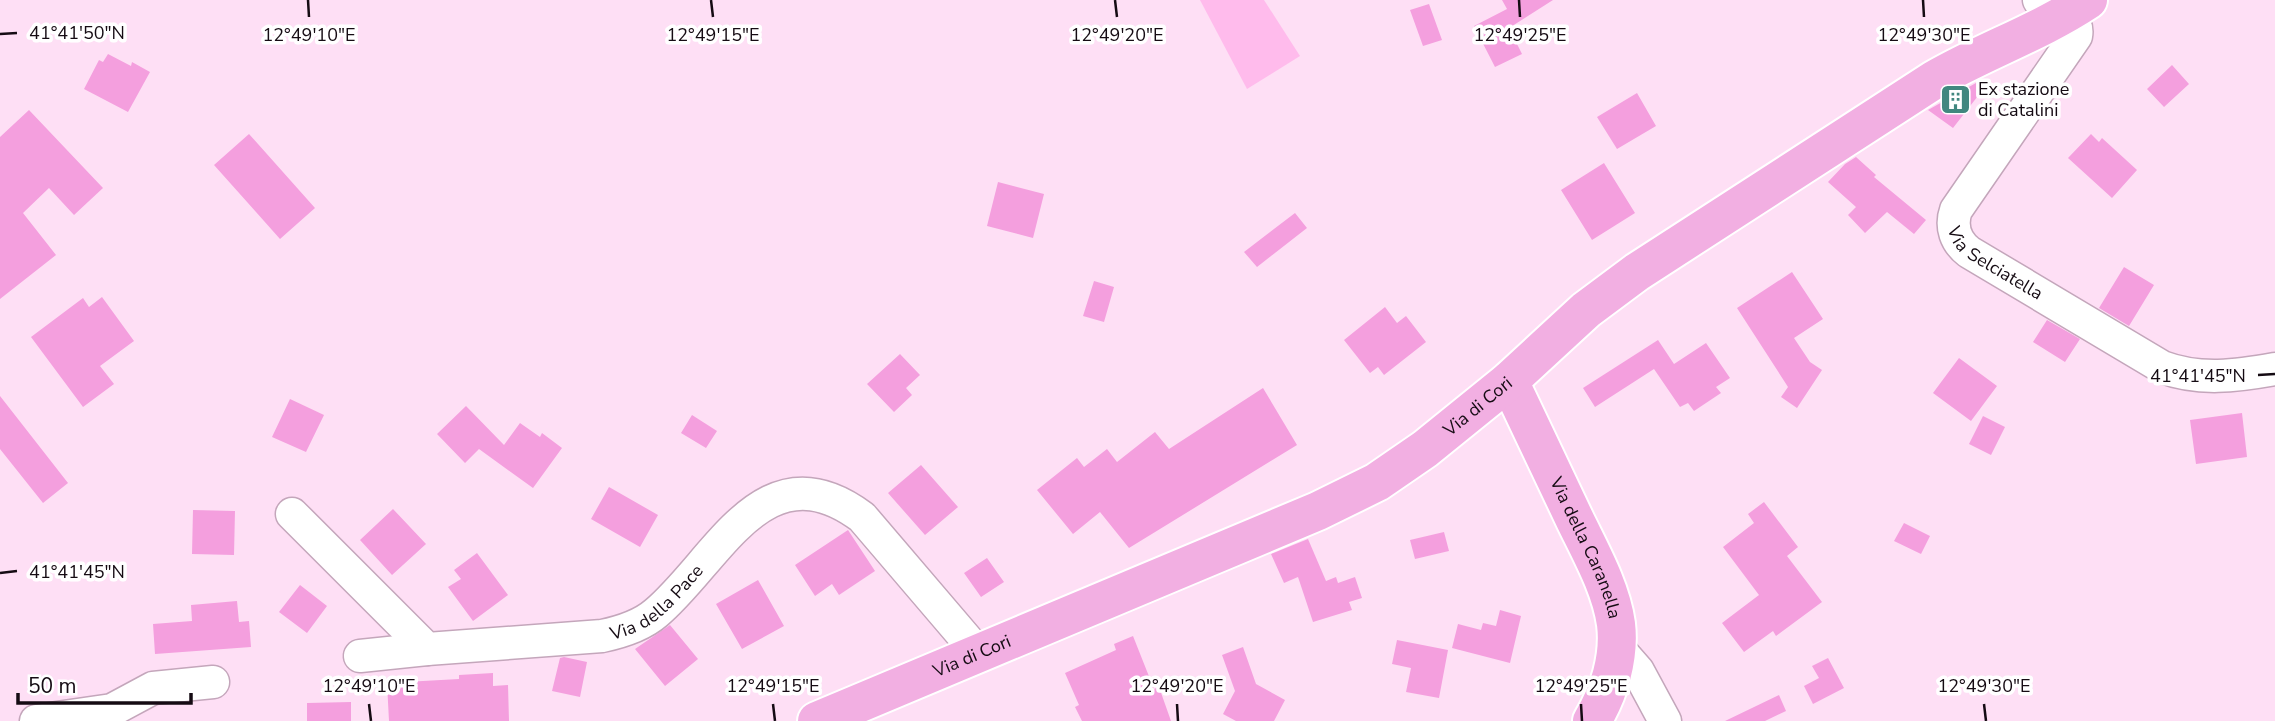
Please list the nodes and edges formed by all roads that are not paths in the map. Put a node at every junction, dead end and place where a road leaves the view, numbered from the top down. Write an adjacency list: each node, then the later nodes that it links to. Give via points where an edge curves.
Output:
1 (2056, 3): 2 (street, Via Selciatella, via 2076,26 2074,40 1958,205 1956,236 1969,252 2162,367 2204,377); 3 (main road, Via di Cori, via 1637,272 1586,310)
2 (2275, 369)
3 (1509, 381): 5 (main road, Via della Caranella, via 1605,587 1616,624); 7 (main road, Via di Cori, via 1441,437 1362,490)
4 (292, 514): 6 (street)
5 (1616, 647): 12 (main road, Via della Caranella, via 1610,681); 13 (street, via 1638,671)
6 (428, 649): 7 (street, Via della Pace, via 602,636 635,627 663,607 746,516 774,499 800,494 835,501 862,517); 8 (street, Via della Pace)
7 (979, 654): 11 (main road, Via di Cori)
8 (360, 656)
9 (213, 682): 10 (street, via 153,688 112,710)
10 (36, 721)
11 (817, 721)
12 (1592, 721)
13 (1665, 721)

